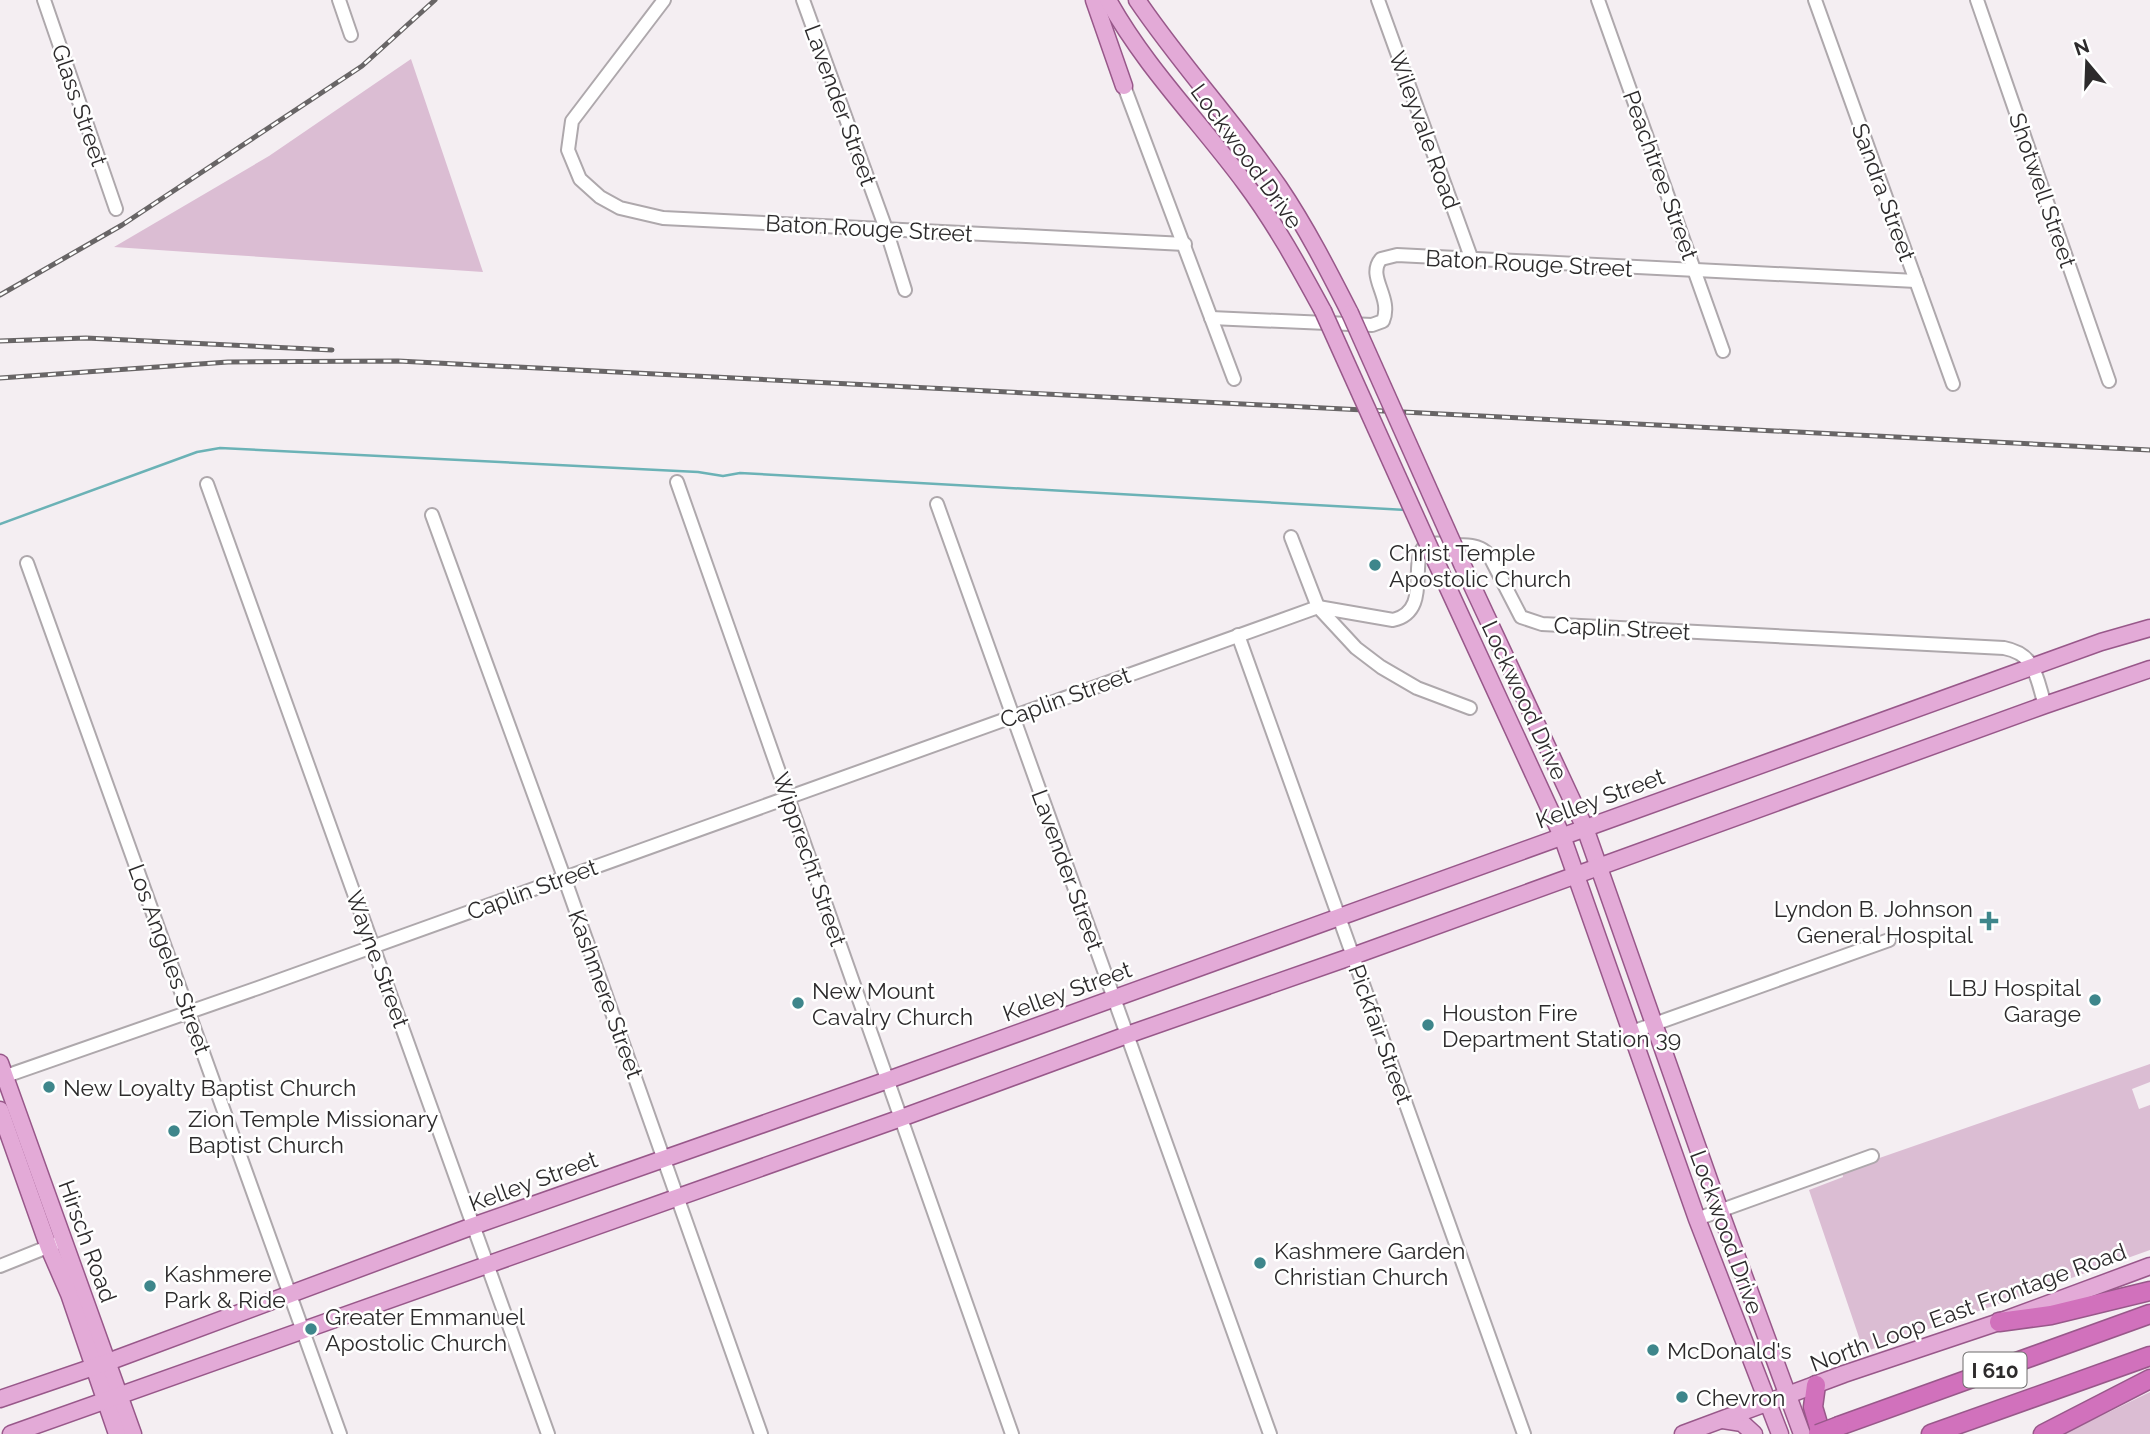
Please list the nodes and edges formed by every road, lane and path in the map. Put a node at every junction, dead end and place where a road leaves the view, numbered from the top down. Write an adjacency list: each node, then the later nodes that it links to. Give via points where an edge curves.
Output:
1 (44, 0): 16 (street, Glass Street)
2 (340, 0): 13 (street)
3 (664, 0): 17 (street, Baton Rouge Street, via 572,121 568,150 580,179 620,208 660,218)
4 (803, 0): 17 (street, Lavender Street)
5 (1094, 0): 15 (main road)
6 (1108, 0): 12 (main road, Lockwood Drive)
7 (1378, 0): 19 (street, Wileyvale Road)
8 (1598, 0): 20 (street, Peachtree Street)
9 (1815, 0): 21 (street, Sandra Street)
10 (1977, 0): 26 (street, Shotwell Street)
11 (1139, 2): 12 (main road, via 1135,13); 43 (main road, Lockwood Drive, bridge, via 1278,186 1315,244)
12 (1120, 20): 14 (main road, Lockwood Drive)
13 (351, 35)
14 (1149, 64): 15 (main road, via 1136,68); 44 (main road, Lockwood Drive, bridge, via 1246,184 1323,311)
15 (1124, 86): 18 (street)
16 (116, 209)
17 (886, 229): 18 (street, Baton Rouge Street); 22 (street, Lavender Street)
18 (1185, 244): 23 (street)
19 (1472, 260): 20 (street, Baton Rouge Street); 23 (street, Baton Rouge Street, via 1381,258 1375,272 1386,312 1383,321 1371,325)
20 (1696, 271): 21 (street, Baton Rouge Street); 24 (street, Peachtree Street)
21 (1916, 281): 27 (street, Sandra Street)
22 (905, 290)
23 (1212, 318): 25 (street)
24 (1723, 351)
25 (1234, 379)
26 (2109, 381)
27 (1954, 384)
28 (677, 482): 42 (street, Wipprecht Street)
29 (208, 484): 50 (street, Wayne Street)
30 (937, 504): 41 (street, Lavender Street)
31 (432, 515): 47 (street, Kashmere Street)
32 (1291, 537): 34 (street)
33 (27, 563): 53 (street, Los Angeles Street)
34 (1318, 607): 36 (street, Caplin Street); 37 (street, Caplin Street, via 1399,618 1416,602 1423,548 1431,544 1475,546 1489,555 1521,617 1542,624 2004,648 2024,654); 40 (street, via 1381,667 1418,688)
35 (2150, 628): 37 (main road, Kelley Street)
36 (1238, 635): 41 (street, Caplin Street); 48 (street, Pickfair Street)
37 (2032, 667): 39 (street); 43 (main road, Kelley Street)
38 (2150, 670): 39 (main road)
39 (2045, 705): 45 (main road)
40 (1470, 708)
41 (1013, 716): 42 (street, Caplin Street); 52 (street, Lavender Street)
42 (788, 797): 47 (street, Caplin Street); 58 (street, Wipprecht Street)
43 (1585, 828): 44 (main road, Kelley Street); 45 (main road, Lockwood Drive)
44 (1562, 836): 46 (main road, Lockwood Drive); 48 (main road, Kelley Street)
45 (1598, 866): 46 (main road); 54 (main road, Lockwood Drive)
46 (1577, 874): 51 (main road); 55 (main road, Lockwood Drive)
47 (564, 877): 50 (street, Caplin Street); 62 (street, Kashmere Street)
48 (1338, 916): 51 (street, Pickfair Street); 52 (main road, Kelley Street)
49 (1889, 940): 54 (street)
50 (373, 946): 53 (street, Caplin Street); 66 (street, Wayne Street)
51 (1353, 956): 56 (main road); 95 (street, Pickfair Street)
52 (1114, 998): 56 (street, Lavender Street); 58 (main road, Kelley Street)
53 (189, 1012): 57 (street, Caplin Street); 73 (street, Los Angeles Street)
54 (1653, 1024): 55 (street); 64 (main road, Lockwood Drive)
55 (1632, 1032): 65 (main road, Lockwood Drive)
56 (1127, 1035): 59 (main road); 94 (street, Lavender Street)
57 (2, 1072): 60 (main road, Hirsch Road)
58 (888, 1080): 59 (street, Wipprecht Street); 62 (main road, Kelley Street)
59 (901, 1118): 63 (main road); 93 (street, Wipprecht Street)
60 (6, 1119): 67 (main road, Hirsch Road); 68 (main road, Hirsch Road)
61 (1872, 1156): 64 (street)
62 (664, 1158): 63 (street, Kashmere Street); 66 (main road, Kelley Street)
63 (677, 1197): 69 (main road); 92 (street, Kashmere Street)
64 (1720, 1212): 65 (street); 82 (main road, Lockwood Drive)
65 (1697, 1219): 79 (main road, Lockwood Drive)
66 (473, 1226): 69 (street, Wayne Street); 73 (main road, Kelley Street)
67 (65, 1242): 68 (street); 78 (main road, Hirsch Road)
68 (49, 1248): 70 (street); 78 (main road, Hirsch Road)
69 (486, 1265): 76 (main road); 91 (street, Wayne Street)
70 (0, 1266)
71 (2150, 1266): 75 (main road, North Loop East Frontage Road)
72 (2150, 1291): 75 (highway, via 2051,1315)
73 (291, 1293): 76 (street, Los Angeles Street); 78 (main road, Kelley Street)
74 (2150, 1314): 100 (highway, I 610, bridge)
75 (1999, 1322): 81 (main road, North Loop East Frontage Road)
76 (304, 1332): 84 (main road); 90 (street, Los Angeles Street)
77 (2150, 1356): 101 (highway, I 610)
78 (100, 1364): 83 (main road, Kelley Street); 84 (main road, Hirsch Road)
79 (1758, 1378): 85 (main road, Lockwood Drive); 86 (main road, via 1743,1406)
80 (2150, 1379): 102 (highway)
81 (1816, 1385): 82 (main road, North Loop East Frontage Road); 100 (highway, via 1813,1407)
82 (1789, 1395): 85 (main road, North Loop East Frontage Road); 99 (main road, Lockwood Drive)
83 (0, 1399)
84 (112, 1399): 87 (main road); 88 (main road, Hirsch Road); 89 (main road, Hirsch Road)
85 (1769, 1402): 86 (main road, North Loop East Frontage Road); 98 (main road, Lockwood Drive)
86 (1728, 1418): 96 (main road, North Loop East Frontage Road); 97 (main road)
87 (11, 1434)
88 (117, 1434)
89 (134, 1434)
90 (340, 1434)
91 (548, 1434)
92 (761, 1434)
93 (1012, 1434)
94 (1270, 1434)
95 (1524, 1434)
96 (1684, 1434)
97 (1754, 1434)
98 (1780, 1434)
99 (1802, 1434)
100 (1819, 1434)
101 (1931, 1434)
102 (2043, 1434)

